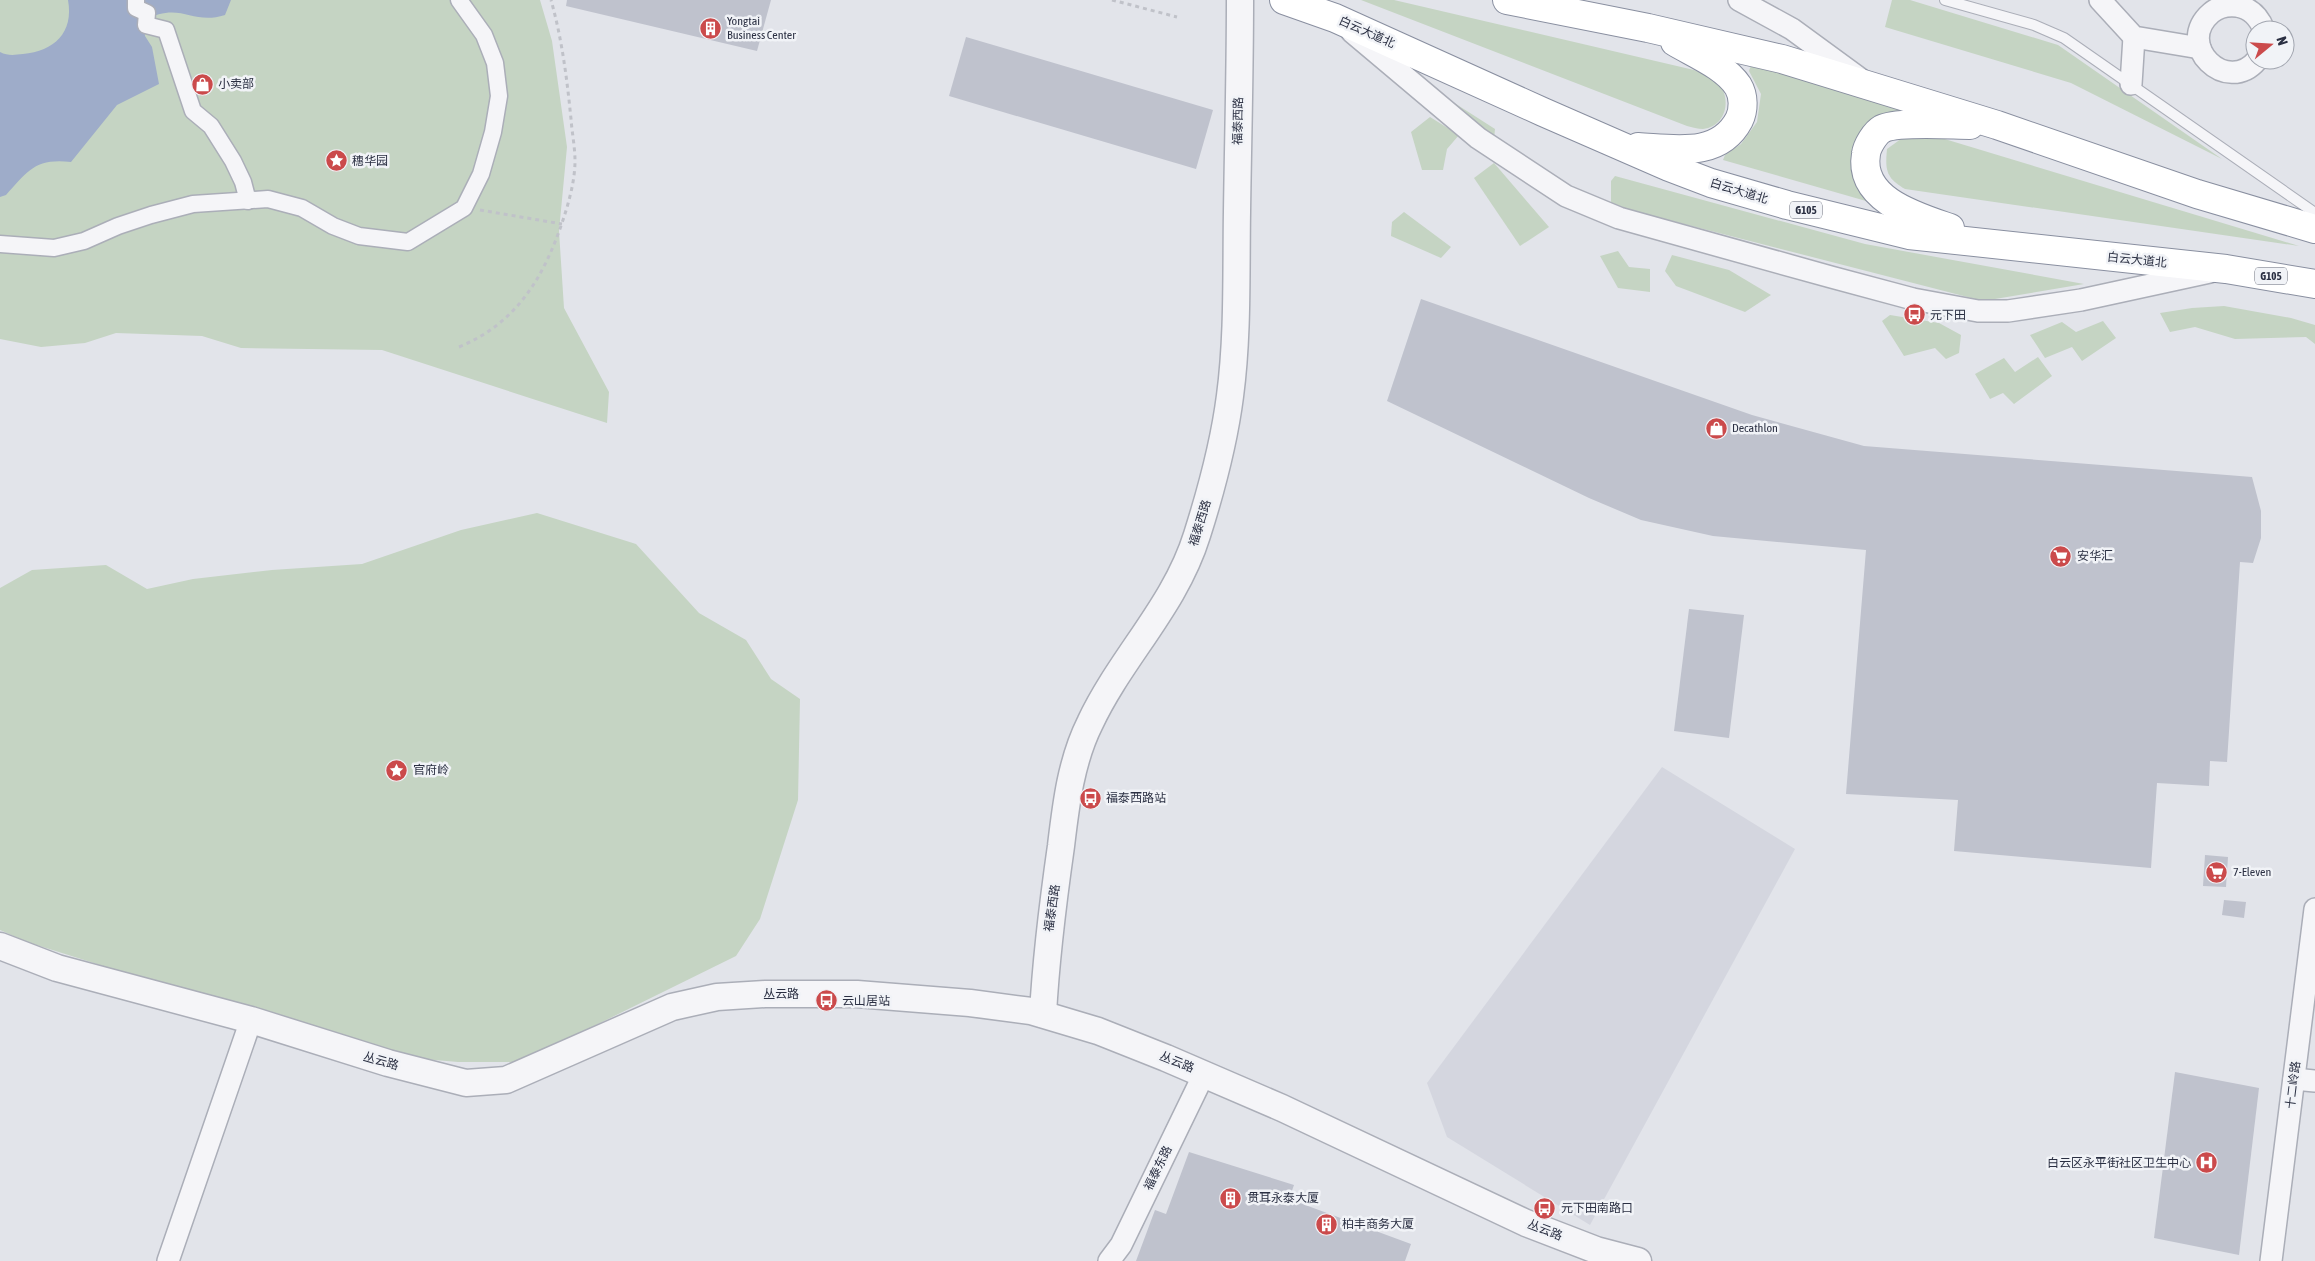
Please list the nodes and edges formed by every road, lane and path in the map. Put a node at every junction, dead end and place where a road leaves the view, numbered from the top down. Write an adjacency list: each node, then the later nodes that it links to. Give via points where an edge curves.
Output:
1 (136, 0): 23 (street, via 136,8 147,12 146,25 166,30 193,111 211,126 233,161)
2 (459, 0): 24 (street, via 484,35 495,63 499,96 494,132 481,174)
3 (550, 0): 26 (path, via 566,74 575,161)
4 (1112, 0): 11 (path)
5 (1240, 0): 35 (street, 福泰西路, via 1236,292 1230,399 1211,487 1184,571 1169,599 1112,681 1076,757 1049,926)
6 (1284, 0): 13 (highway, 白云大道北 / G105)
7 (1507, 0): 15 (highway)
8 (1739, 0): 20 (street, via 1792,30)
9 (1946, 0): 19 (lane, via 2034,25 2064,38)
10 (2100, 0): 16 (street)
11 (1117, 1): 12 (path)
12 (1177, 18)
13 (1334, 18): 22 (highway, 白云大道北 / G105); 30 (street, via 1478,138 1566,196 1619,218 1913,299 1978,311 2080,300)
14 (2258, 20): 17 (street, via 2253,13 2234,5 2214,10 2206,18 2198,37)
15 (1648, 28): 20 (highway, via 1782,59); 22 (highway, via 1729,77 1738,87 1742,113 1730,134 1720,142 1705,146 1672,149)
16 (2134, 37): 17 (street); 19 (street)
17 (2200, 48): 18 (street, via 2204,58 2222,71)
18 (2245, 69)
19 (2131, 84): 25 (lane)
20 (1869, 85): 21 (highway)
21 (1997, 125): 27 (highway, via 2197,194); 29 (highway, via 1882,129 1867,148 1865,159 1869,178 1877,190 1898,208)
22 (1619, 145): 29 (highway, 白云大道北 / G105, via 1711,183 1795,208 1909,234)
23 (248, 201): 24 (street, via 268,199 302,208 358,236 408,242); 28 (street, via 193,204 54,248)
24 (464, 208): 26 (path)
25 (2315, 213)
26 (562, 224): 32 (path, via 552,253 525,299 501,324)
27 (2315, 229)
28 (0, 244)
29 (2000, 245): 30 (highway, 白云大道北 / G105)
30 (2226, 269): 31 (highway, 白云大道北 / G105)
31 (2315, 284)
32 (460, 347)
33 (2315, 909): 38 (street, 十二岭路)
34 (0, 946): 36 (street, 丛云路, via 57,968)
35 (1043, 1014): 36 (street, 丛云路, via 999,1006 857,994 717,997 672,1007 506,1080 466,1083 388,1063); 37 (street, 丛云路, via 1098,1030)
36 (251, 1020): 41 (street)
37 (1204, 1074): 40 (street, 丛云路); 42 (street, 福泰东路, via 1121,1245)
38 (2294, 1079): 39 (street); 44 (street, 十二岭路)
39 (2315, 1081)
40 (1593, 1256): 43 (street, 丛云路)
41 (168, 1261)
42 (1110, 1261)
43 (1638, 1261)
44 (2271, 1261)

